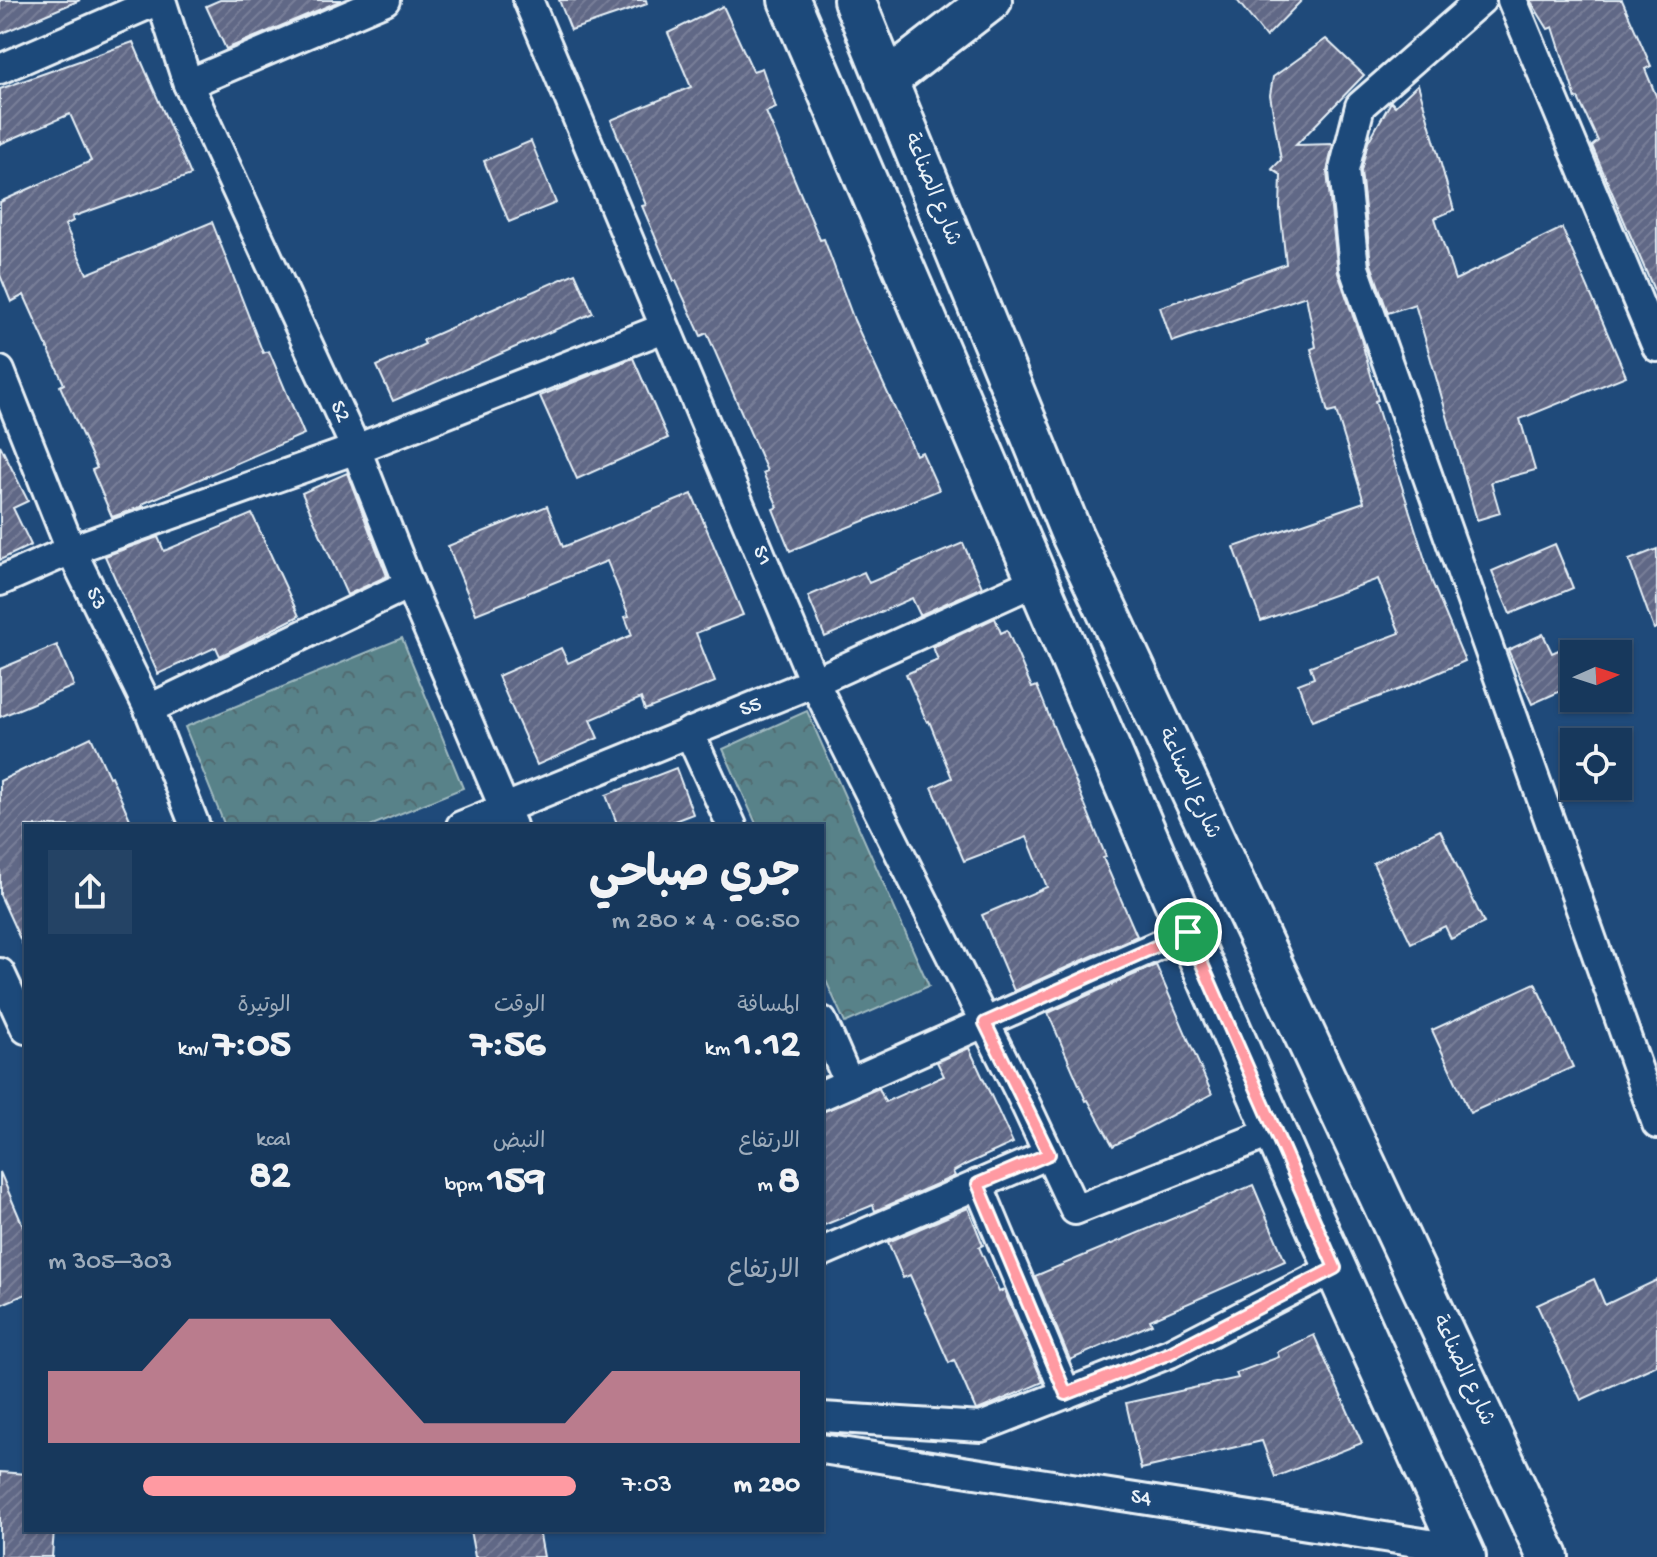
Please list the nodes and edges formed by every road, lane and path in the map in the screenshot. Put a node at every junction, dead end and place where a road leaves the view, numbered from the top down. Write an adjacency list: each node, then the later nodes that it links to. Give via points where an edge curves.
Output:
1 (160, 0): 9 (street); 11 (street, S2)
2 (385, 0): 11 (street)
3 (528, 0): 12 (street, S1)
4 (789, 0): 18 (main road)
5 (854, 0): 10 (main road, شارع الصناعة)
6 (1481, 0): 34 (street, via 1360,106 1344,170 1354,268)
7 (1512, 0): 13 (street)
8 (970, 5): 10 (main road)
9 (0, 69)
10 (886, 81): 44 (main road, شارع الصناعة, via 1072,535)
11 (188, 84): 15 (street, S2)
12 (664, 328): 15 (street); 20 (street, S1)
13 (1657, 347)
14 (0, 371): 16 (street, S3)
15 (356, 449): 16 (street); 19 (street, S2)
16 (71, 550): 17 (street); 21 (street, S3)
17 (0, 581)
18 (1036, 581): 20 (street, S5); 27 (main road)
19 (409, 584): 21 (street); 23 (street, S2)
20 (814, 682): 22 (street, S5); 29 (street, S1)
21 (149, 709): 24 (street, S3)
22 (689, 732): 23 (street, S5); 26 (street)
23 (508, 816): 25 (street, S5)
24 (194, 824)
25 (470, 824)
26 (731, 824)
27 (1188, 932): 29 (street); 35 (main road)
28 (0, 973): 30 (street)
29 (985, 1023): 32 (street); 36 (street, S1)
30 (24, 1025)
31 (824, 1026): 32 (street)
32 (849, 1083): 33 (street)
33 (824, 1094)
34 (1656, 1119)
35 (1275, 1131): 36 (street, S1, via 1075,1210); 39 (main road)
36 (1049, 1154): 37 (street)
37 (978, 1184): 38 (street); 40 (street)
38 (824, 1251)
39 (1335, 1268): 40 (street, via 1170,1353); 43 (main road)
40 (1066, 1394): 41 (street, via 981,1427)
41 (824, 1417)
42 (824, 1449): 43 (street, S4)
43 (1463, 1553)
44 (1548, 1557)

